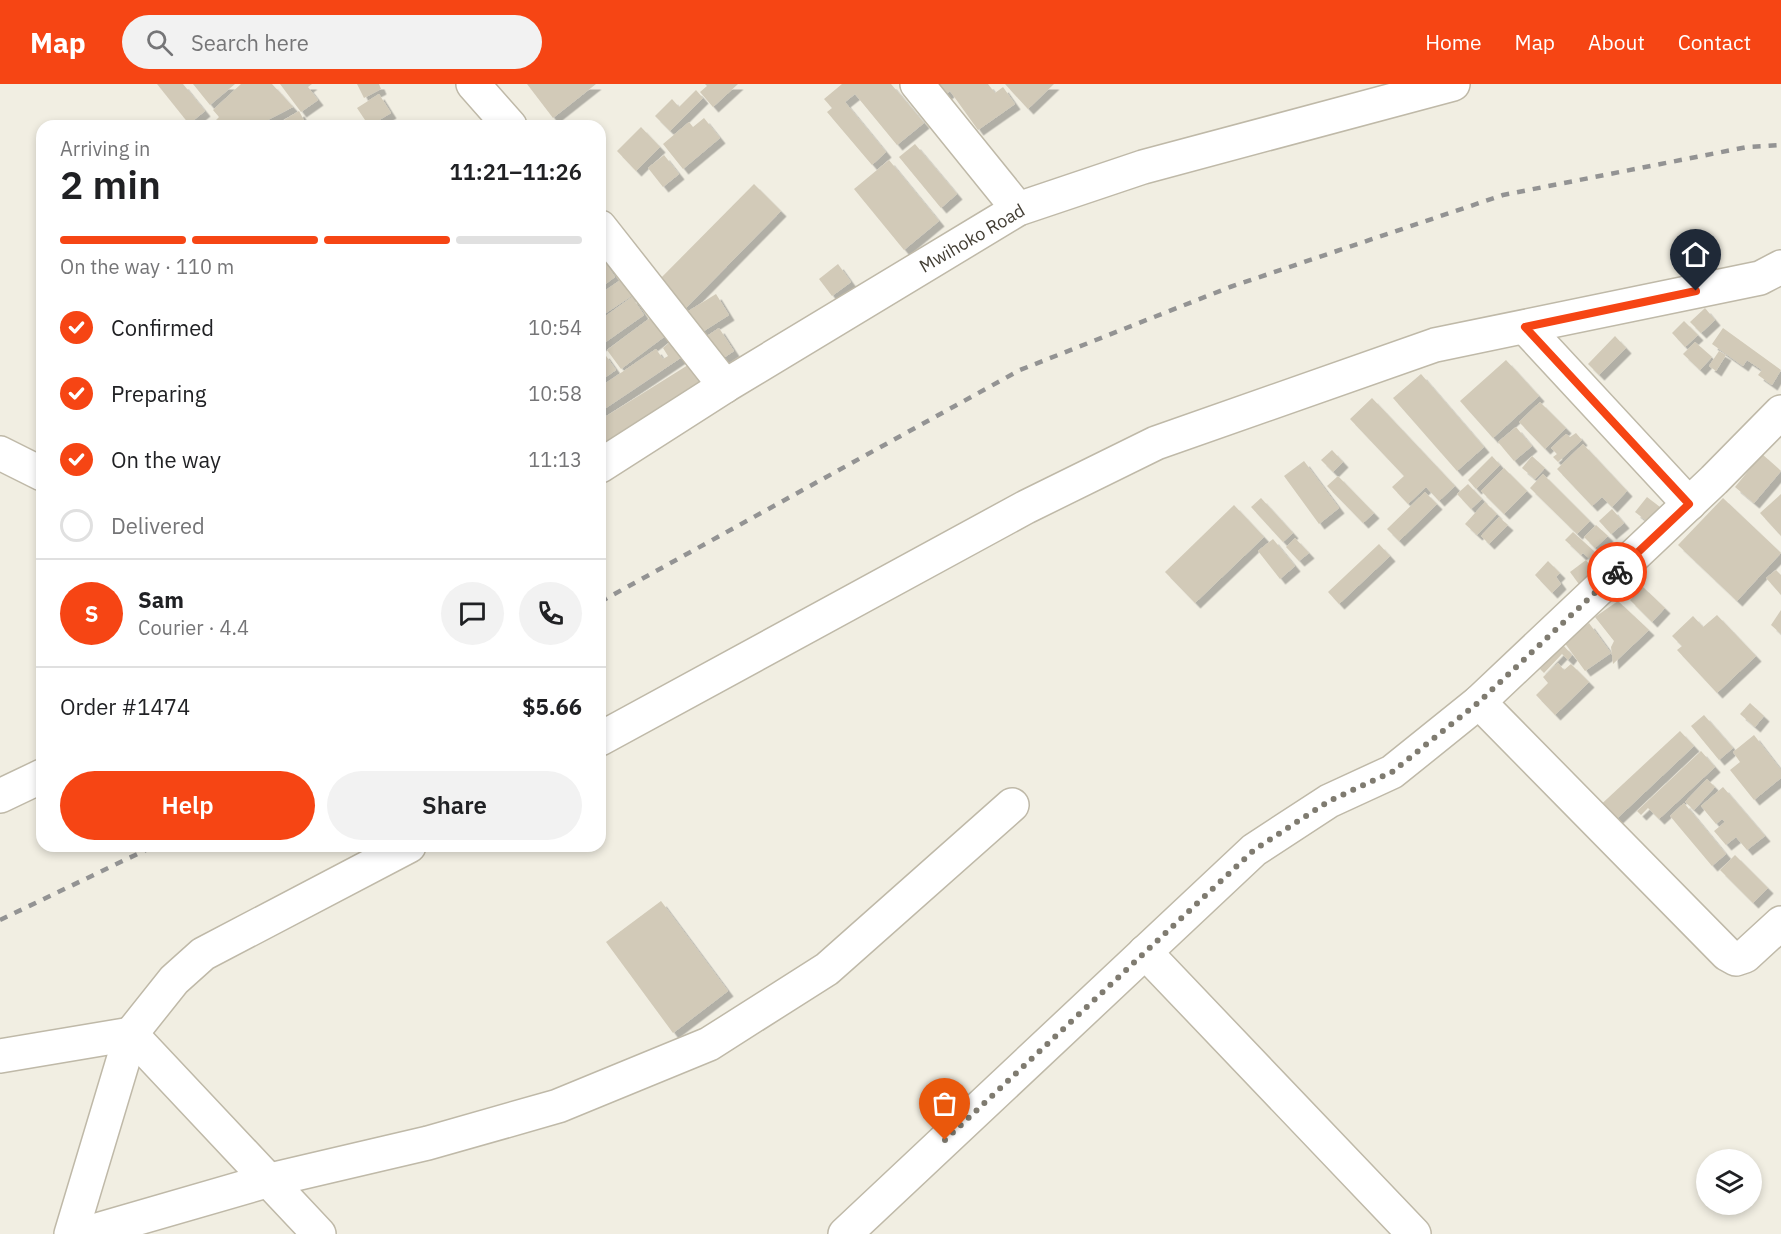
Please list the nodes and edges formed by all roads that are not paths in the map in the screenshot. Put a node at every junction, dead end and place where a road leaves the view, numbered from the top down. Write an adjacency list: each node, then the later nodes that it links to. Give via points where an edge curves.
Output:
1 (473, 84): 5 (street)
2 (917, 84): 6 (street)
3 (1453, 84): 4 (street, Mwihoko Road)
4 (1418, 88): 6 (street, Mwihoko Road, via 1143,167)
5 (505, 120)
6 (1018, 209): 10 (street, Mwihoko Road)
7 (606, 235): 10 (street)
8 (1781, 267): 9 (street, via 1760,278)
9 (1525, 327): 15 (street); 17 (street, via 1435,345 1156,443 1016,513)
10 (725, 386): 13 (street, Mwihoko Road)
11 (1781, 412): 15 (street)
12 (0, 453): 14 (street)
13 (606, 462)
14 (36, 471)
15 (1689, 504): 16 (street)
16 (1479, 702): 22 (street, via 1727,954 1736,959 1745,956); 23 (street, via 1392,772 1329,801 1254,850)
17 (606, 736)
18 (36, 780): 19 (street)
19 (0, 796)
20 (1012, 805): 26 (street, via 827,969 709,1044 558,1106 428,1143)
21 (398, 852): 24 (street, via 203,954 174,980)
22 (1781, 923)
23 (1145, 952): 30 (street); 31 (street)
24 (131, 1034): 25 (street); 26 (street); 27 (street)
25 (0, 1056)
26 (270, 1180): 28 (street); 29 (street)
27 (71, 1234)
28 (82, 1234)
29 (319, 1234)
30 (845, 1234)
31 (1414, 1234)

